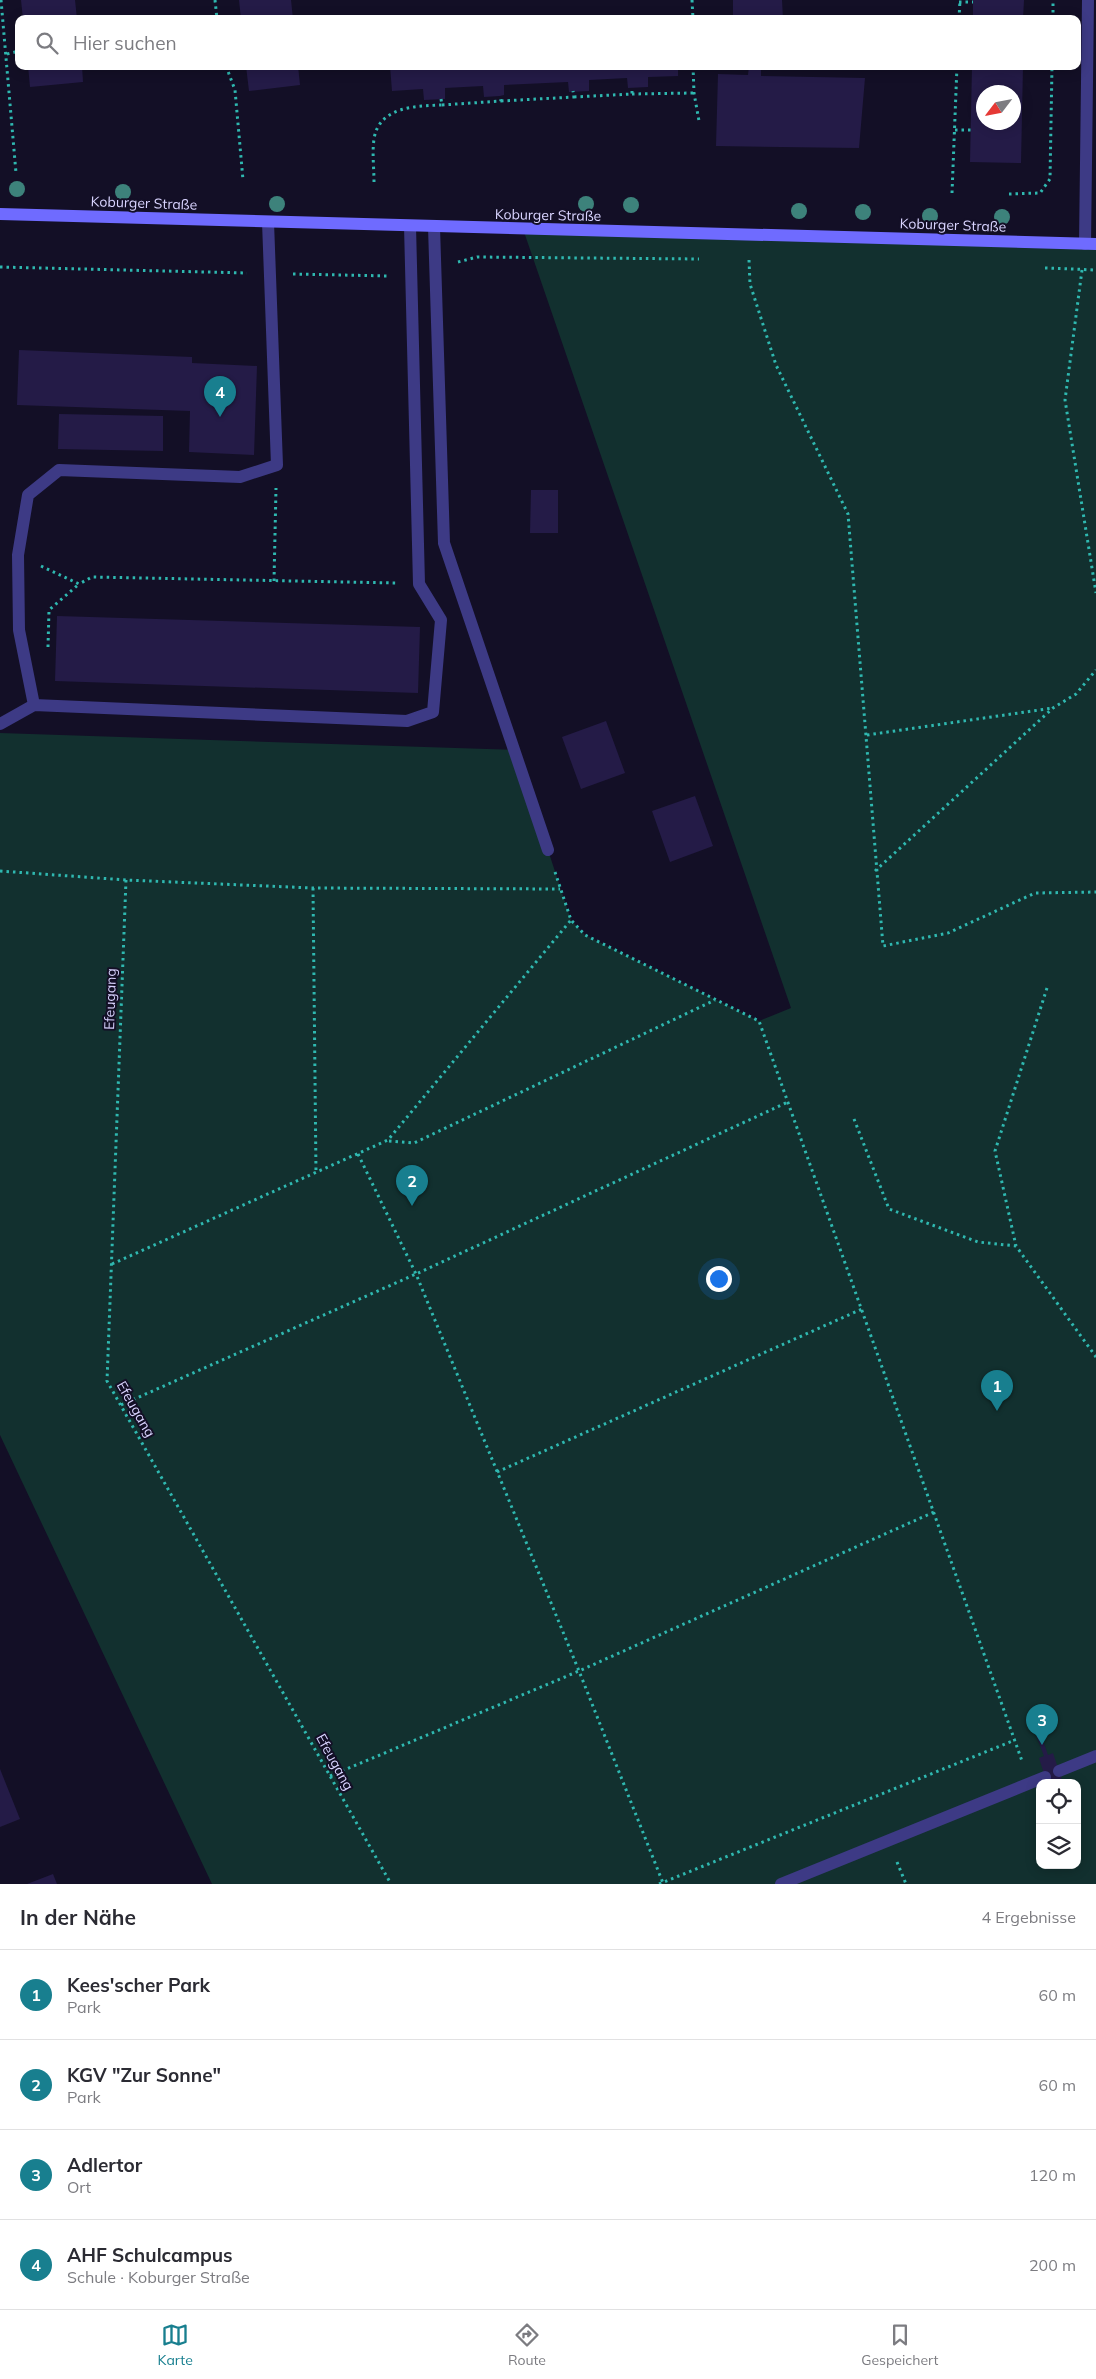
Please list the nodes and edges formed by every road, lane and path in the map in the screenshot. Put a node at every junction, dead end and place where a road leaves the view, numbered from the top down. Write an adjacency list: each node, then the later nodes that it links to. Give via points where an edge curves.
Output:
1 (1, 0): 13 (path)
2 (215, 0): 8 (path)
3 (692, 0): 9 (path)
4 (1054, 0): 11 (path)
5 (1088, 0): 39 (street)
6 (960, 1): 7 (path); 10 (path)
7 (973, 2)
8 (217, 15)
9 (693, 15)
10 (959, 15)
11 (1053, 15)
12 (15, 53): 13 (path)
13 (7, 54): 30 (path)
14 (228, 70): 31 (path, via 235,90)
15 (694, 70): 20 (path)
16 (957, 70): 28 (path)
17 (1052, 70): 34 (path, via 1050,179 1040,193)
18 (632, 88): 21 (path)
19 (573, 92): 23 (path)
20 (694, 92): 21 (path); 27 (path)
21 (632, 94): 23 (path)
22 (500, 96): 25 (path)
23 (574, 97): 25 (path)
24 (441, 99): 26 (path)
25 (501, 101): 26 (path)
26 (442, 105): 32 (path, via 414,106 396,111 380,122 374,138)
27 (699, 121)
28 (955, 130): 29 (path); 33 (path)
29 (971, 130)
30 (16, 173)
31 (243, 180)
32 (374, 182)
33 (952, 193)
34 (1010, 194)
35 (0, 214): 36 (main road, Koburger Straße)
36 (268, 222): 37 (main road, Koburger Straße); 48 (street)
37 (410, 226): 38 (main road, Koburger Straße); 49 (street)
38 (434, 227): 39 (main road, Koburger Straße); 50 (street)
39 (1091, 244)
40 (701, 259): 50 (path, via 477,257 456,263)
41 (740, 260): 42 (path)
42 (749, 260): 43 (path); 62 (path, via 750,284 776,365 848,514)
43 (759, 260)
44 (0, 267): 48 (path)
45 (1042, 268): 46 (path)
46 (1082, 270): 47 (path); 56 (path, via 1065,400)
47 (1096, 270)
48 (270, 273): 49 (path); 51 (street)
49 (411, 277): 55 (street)
50 (436, 278): 63 (street, via 444,543)
51 (277, 465): 52 (street, via 240,477 59,470 28,495); 53 (path)
52 (18, 555): 54 (path); 59 (street, via 19,630)
53 (274, 580): 54 (path, via 92,577); 55 (path)
54 (79, 584): 57 (path, via 49,610)
55 (419, 584): 59 (street, via 441,620 433,712 407,721)
56 (1096, 593)
57 (48, 649)
58 (1096, 670): 60 (path, via 1076,694)
59 (34, 706): 61 (street)
60 (1053, 708): 62 (path); 64 (path)
61 (0, 724)
62 (867, 735): 64 (path)
63 (548, 850)
64 (876, 871): 68 (path, via 883,946 948,933 1035,893)
65 (0, 872): 66 (path)
66 (126, 880): 67 (path); 78 (path, Efeugang)
67 (312, 888): 69 (path, via 560,889); 76 (path)
68 (1096, 892)
69 (571, 920): 71 (path, via 586,935); 74 (path)
70 (1047, 988): 77 (path, via 995,1151)
71 (716, 1000): 72 (path, via 759,1021); 74 (path, via 414,1143)
72 (788, 1102): 79 (path); 80 (path)
73 (854, 1119): 77 (path, via 889,1209 978,1242)
74 (388, 1140): 75 (path)
75 (358, 1154): 76 (path); 79 (path)
76 (316, 1173): 78 (path)
77 (1016, 1246): 81 (path)
78 (112, 1264): 82 (path, Efeugang, via 107,1381)
79 (416, 1274): 82 (path); 83 (path)
80 (862, 1309): 83 (path); 84 (path)
81 (1096, 1357)
82 (121, 1405): 88 (path, Efeugang)
83 (496, 1472): 85 (path)
84 (934, 1512): 85 (path); 90 (path, via 1015,1740)
85 (579, 1672): 88 (path); 90 (path)
86 (1096, 1756): 87 (street)
87 (1059, 1771)
88 (330, 1776): 91 (path, Efeugang)
89 (1045, 1777): 92 (street)
90 (661, 1883)
91 (391, 1884)
92 (781, 1884)

